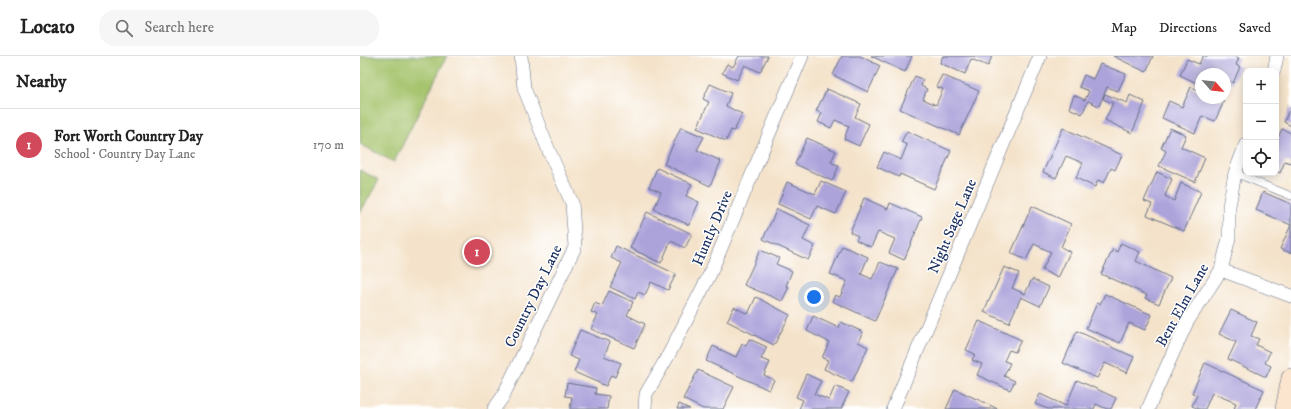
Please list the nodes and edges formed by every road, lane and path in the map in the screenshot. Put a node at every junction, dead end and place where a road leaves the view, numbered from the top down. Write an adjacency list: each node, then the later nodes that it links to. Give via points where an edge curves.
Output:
1 (521, 56): 12 (street, Country Day Lane, via 524,88 572,203 575,247 502,398)
2 (802, 56): 13 (street, Huntly Drive, via 710,274 646,394)
3 (1040, 56): 14 (street, Night Sage Lane)
4 (1277, 56): 5 (street)
5 (1275, 68)
6 (1243, 151): 7 (street, Bent Elm Lane)
7 (1234, 173): 8 (lane); 9 (street, Bent Elm Lane, via 1229,206 1229,238)
8 (1291, 196)
9 (1221, 270): 10 (street); 15 (street, Bent Elm Lane, via 1187,322)
10 (1291, 296)
11 (1291, 378): 16 (main road)
12 (494, 409)
13 (645, 409)
14 (893, 409)
15 (1148, 409)
16 (1285, 409)

